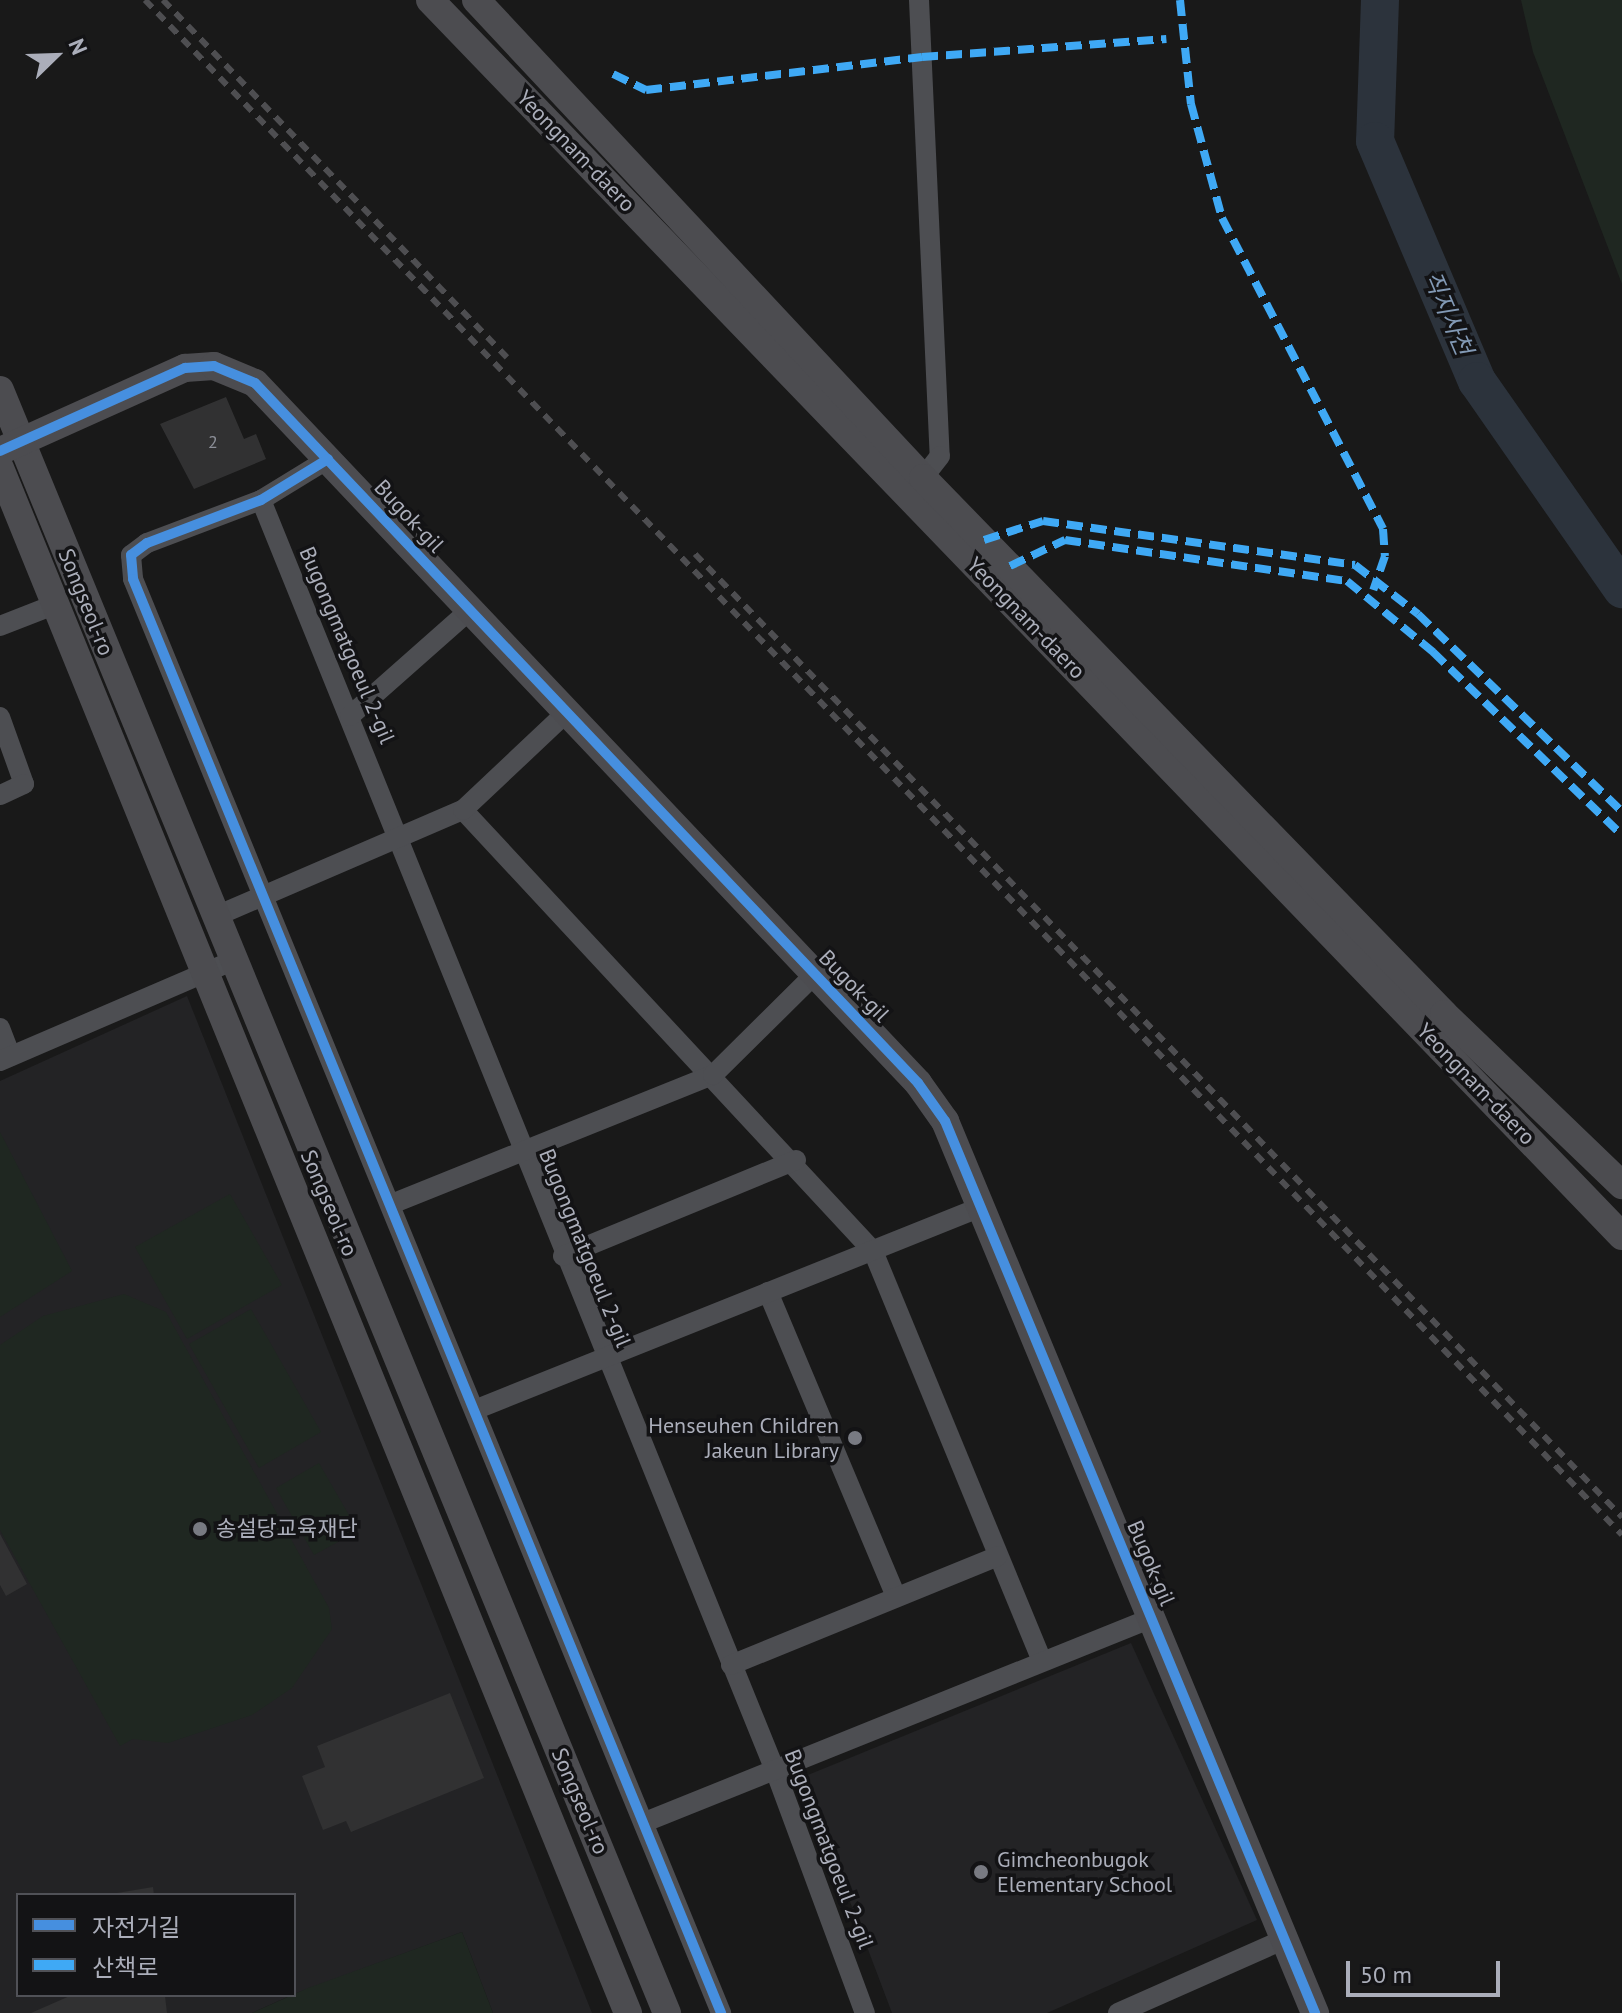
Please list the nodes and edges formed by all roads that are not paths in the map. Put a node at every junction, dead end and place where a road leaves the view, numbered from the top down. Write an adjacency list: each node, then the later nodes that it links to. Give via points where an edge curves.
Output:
1 (430, 0): 32 (street, Yeongnam-daero)
2 (476, 0): 8 (street, Yeongnam-daero)
3 (919, 0): 8 (street, via 940,456)
4 (0, 390): 5 (street, Songseol-ro)
5 (11, 446): 6 (street, Bugok-gil, via 185,368 214,366 255,383); 20 (street, Songseol-ro)
6 (328, 459): 9 (street); 11 (street, Bugok-gil)
7 (0, 468): 10 (street, Songseol-ro)
8 (923, 478): 29 (street, Yeongnam-daero, via 1444,1014)
9 (261, 500): 14 (street, Bugongmatgoeul 2-gil); 19 (street, via 131,555 133,579)
10 (54, 605): 12 (street); 22 (street, Songseol-ro)
11 (470, 610): 13 (street, Bugok-gil); 14 (street)
12 (0, 626)
13 (566, 713): 17 (street); 23 (street, Bugok-gil)
14 (350, 716): 18 (street, Bugongmatgoeul 2-gil)
15 (0, 717): 16 (street, via 24,784)
16 (0, 795)
17 (463, 810): 18 (street); 26 (street)
18 (399, 834): 19 (street); 27 (street, Bugongmatgoeul 2-gil)
19 (266, 895): 20 (street); 30 (street)
20 (214, 917): 21 (street, Songseol-ro)
21 (232, 961): 22 (street); 47 (street, Songseol-ro)
22 (203, 973): 25 (street); 46 (street, Songseol-ro)
23 (815, 974): 26 (street); 31 (street, Bugok-gil, via 918,1083 945,1121)
24 (0, 1028): 25 (street)
25 (5, 1058)
26 (713, 1075): 27 (street); 28 (street)
27 (519, 1150): 30 (street); 34 (street, Bugongmatgoeul 2-gil)
28 (796, 1160): 33 (street); 34 (street)
29 (1622, 1185)
30 (394, 1203): 37 (street)
31 (981, 1207): 33 (street); 40 (street, Bugok-gil)
32 (1622, 1236)
33 (873, 1251): 35 (street); 38 (street)
34 (563, 1256): 36 (street, Bugongmatgoeul 2-gil)
35 (768, 1292): 36 (street); 39 (street)
36 (604, 1359): 37 (street); 42 (street, Bugongmatgoeul 2-gil)
37 (477, 1409): 44 (street)
38 (998, 1556): 39 (street); 41 (street)
39 (896, 1597): 42 (street)
40 (1152, 1618): 41 (street); 45 (street, Bugok-gil)
41 (1042, 1662): 43 (street)
42 (731, 1665): 43 (street, Bugongmatgoeul 2-gil)
43 (775, 1770): 44 (street); 49 (street, Bugongmatgoeul 2-gil)
44 (645, 1822): 48 (street)
45 (1285, 1939): 50 (street); 51 (street, Bugok-gil)
46 (628, 2013)
47 (667, 2013)
48 (721, 2013)
49 (865, 2013)
50 (1118, 2013)
51 (1315, 2013)

